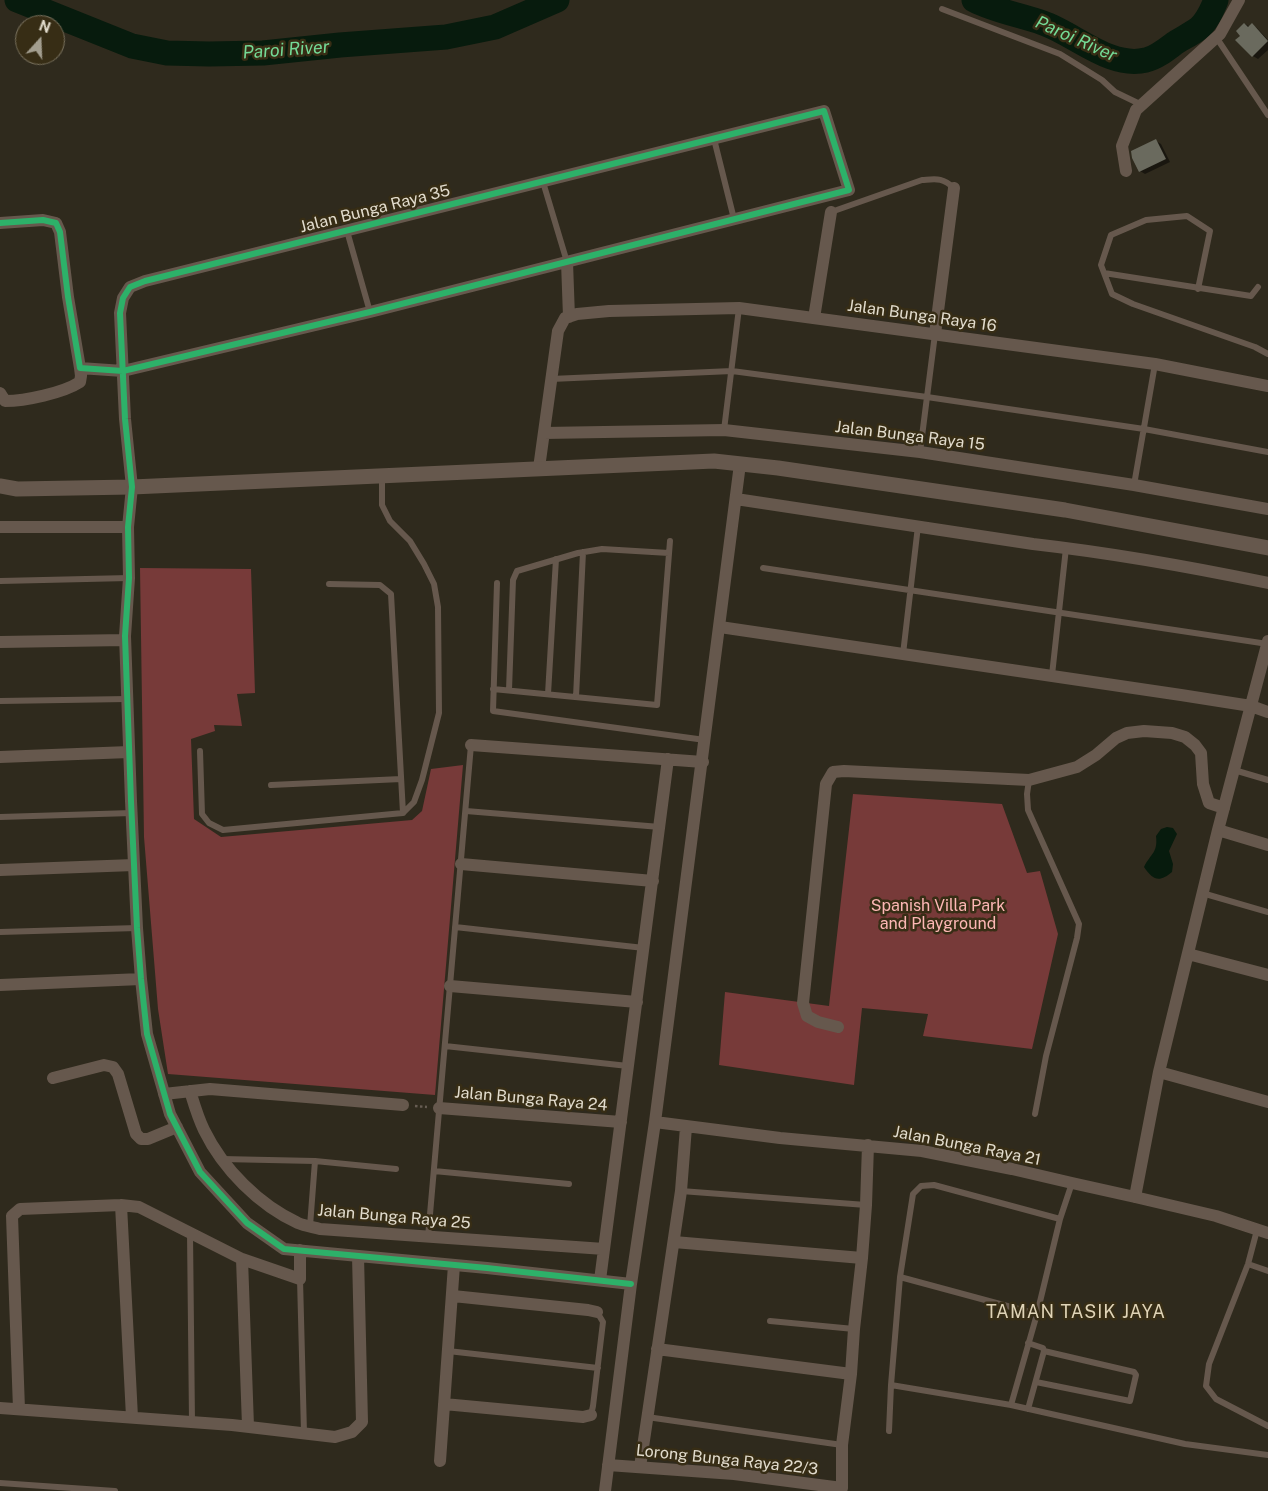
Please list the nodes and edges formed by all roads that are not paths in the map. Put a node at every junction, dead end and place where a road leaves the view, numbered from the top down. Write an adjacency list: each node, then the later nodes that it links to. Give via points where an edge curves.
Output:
1 (1239, 0): 3 (street)
2 (942, 10): 4 (lane, via 1060,54 1115,92)
3 (1216, 37): 4 (street); 5 (lane)
4 (1142, 105): 7 (street, via 1136,110 1122,146)
5 (1268, 115)
6 (714, 139): 8 (street, Jalan Bunga Raya 35); 11 (lane); 11 (street, Jalan Bunga Raya 35, via 824,111 849,190)
7 (1126, 171)
8 (543, 182): 13 (street, Jalan Bunga Raya 35); 14 (lane)
9 (954, 188): 10 (lane, via 937,178 922,180); 22 (street)
10 (831, 212): 21 (street)
11 (734, 219): 14 (street)
12 (0, 223): 25 (street, via 43,220 56,223)
13 (347, 231): 19 (lane); 26 (street, Jalan Bunga Raya 35, via 130,287 123,298 120,313)
14 (567, 262): 19 (street); 20 (street)
15 (1104, 273): 17 (lane); 17 (lane, via 1101,265 1111,235 1146,220 1188,216 1210,231); 23 (lane, via 1112,294)
16 (1258, 287): 17 (lane, via 1250,296)
17 (1198, 289)
18 (739, 308): 20 (street, Jalan Bunga Raya 16, via 609,311); 21 (street, Jalan Bunga Raya 16); 27 (lane)
19 (370, 312): 26 (street)
20 (569, 317): 28 (street, via 565,318 558,331)
21 (814, 318): 22 (street, Jalan Bunga Raya 16)
22 (935, 334): 24 (street, Jalan Bunga Raya 16); 31 (lane)
23 (1268, 354)
24 (1155, 364): 29 (street, Jalan Bunga Raya 16); 32 (lane)
25 (80, 368): 26 (street); 30 (street, via 80,382 71,388 18,401 4,401)
26 (123, 371): 42 (street, Jalan Bunga Raya 35)
27 (732, 371): 28 (lane); 31 (lane); 33 (lane)
28 (551, 379): 34 (street)
29 (1268, 386)
30 (0, 393)
31 (927, 397): 32 (lane); 35 (lane)
32 (1144, 429): 36 (lane); 40 (lane)
33 (724, 430): 34 (street, Jalan Bunga Raya 15); 35 (street, Jalan Bunga Raya 15)
34 (544, 433): 38 (street)
35 (920, 452): 40 (street, Jalan Bunga Raya 15)
36 (1268, 452)
37 (740, 464): 38 (street, via 714,461); 43 (street); 50 (street, via 1064,510)
38 (539, 468): 39 (street)
39 (382, 475): 42 (street); 91 (lane, via 382,506 424,564 434,584 438,607 440,713 414,802)
40 (1134, 485): 44 (street, Jalan Bunga Raya 15)
41 (0, 486): 42 (street, via 17,489)
42 (132, 487): 47 (street, Jalan Bunga Raya 35)
43 (736, 499): 45 (street); 62 (street)
44 (1268, 509)
45 (918, 526): 49 (street); 60 (lane)
46 (0, 527): 47 (street)
47 (128, 527): 55 (street, Jalan Bunga Raya 35)
48 (670, 541): 52 (lane)
49 (1066, 548): 58 (street); 61 (lane)
50 (1268, 548)
51 (583, 552): 52 (lane, via 602,549); 53 (lane); 71 (lane)
52 (669, 554): 71 (lane, via 658,705)
53 (556, 559): 69 (lane, via 518,571 513,580); 70 (lane)
54 (762, 568): 60 (lane)
55 (130, 578): 56 (lane); 63 (street, Jalan Bunga Raya 35)
56 (0, 581)
57 (497, 583): 68 (lane)
58 (1268, 583)
59 (329, 584): 84 (lane, via 380,585 391,594)
60 (911, 590): 61 (lane); 66 (lane)
61 (1060, 612): 65 (lane); 67 (lane)
62 (720, 627): 66 (street); 76 (street)
63 (125, 640): 64 (street); 72 (street, Jalan Bunga Raya 35)
64 (0, 642)
65 (1268, 643): 74 (street)
66 (903, 654): 67 (street)
67 (1052, 676): 74 (street)
68 (493, 689): 69 (lane); 76 (lane, via 493,711)
69 (509, 690): 70 (lane)
70 (548, 694): 71 (lane)
71 (576, 697)
72 (127, 699): 73 (lane); 79 (street, Jalan Bunga Raya 35)
73 (0, 701)
74 (1251, 706): 75 (street); 83 (street)
75 (1268, 712)
76 (705, 740): 82 (street)
77 (471, 744): 81 (street); 89 (lane)
78 (200, 751): 91 (lane, via 202,814 209,823 223,830)
79 (129, 752): 80 (street); 90 (street, Jalan Bunga Raya 35)
80 (0, 757)
81 (668, 759): 82 (street); 93 (street)
82 (702, 762): 124 (street)
83 (1234, 770): 86 (lane); 88 (street)
84 (401, 779): 87 (lane); 91 (lane)
85 (1029, 780): 88 (street, via 1077,767 1127,733 1172,733 1185,737 1201,752 1203,784 1209,803); 112 (street, via 832,772 826,784 803,1003 807,1016); 122 (lane, via 1028,810 1079,924)
86 (1268, 780)
87 (271, 785)
88 (1224, 808): 94 (street)
89 (466, 811): 93 (lane); 96 (lane)
90 (132, 813): 92 (lane); 97 (street, Jalan Bunga Raya 35)
91 (403, 813)
92 (0, 817)
93 (660, 827): 99 (street)
94 (1218, 830): 95 (street); 100 (street)
95 (1268, 845)
96 (461, 864): 99 (street); 102 (lane)
97 (134, 865): 98 (street); 103 (street, Jalan Bunga Raya 35)
98 (0, 870)
99 (652, 881): 105 (street)
100 (1202, 893): 101 (lane); 106 (street)
101 (1268, 912)
102 (455, 927): 105 (lane); 110 (lane)
103 (137, 928): 104 (lane); 108 (street, Jalan Bunga Raya 35)
104 (0, 932)
105 (644, 948): 111 (street)
106 (1188, 954): 107 (street); 115 (street)
107 (1268, 975)
108 (141, 979): 109 (street); 118 (street, Jalan Bunga Raya 35, via 147,1034)
109 (0, 985)
110 (450, 986): 111 (street); 113 (lane)
111 (637, 1002): 114 (street)
112 (838, 1027)
113 (445, 1046): 114 (lane); 121 (lane)
114 (628, 1066): 123 (street)
115 (1159, 1072): 119 (street); 135 (street)
116 (53, 1078): 125 (street, via 104,1065 113,1067 140,1140)
117 (190, 1091): 118 (street); 120 (street, via 210,1089); 128 (street, Jalan Bunga Raya 25, via 204,1130)
118 (164, 1094): 125 (street, Jalan Bunga Raya 35)
119 (1268, 1102)
120 (404, 1105)
121 (440, 1108): 123 (street, Jalan Bunga Raya 24); 131 (lane)
122 (1035, 1114)
123 (621, 1122): 145 (street)
124 (655, 1122): 126 (street, Jalan Bunga Raya 21); 156 (street)
125 (176, 1127): 146 (street, Jalan Bunga Raya 35, via 200,1172 247,1223 284,1249)
126 (686, 1127): 127 (street, Jalan Bunga Raya 21); 134 (street)
127 (868, 1145): 133 (street, Jalan Bunga Raya 21, via 922,1151); 137 (street)
128 (222, 1159): 129 (lane); 140 (street, Jalan Bunga Raya 25, via 244,1185 270,1206 299,1224)
129 (315, 1161): 130 (lane); 140 (lane)
130 (396, 1169)
131 (434, 1171): 132 (lane); 143 (lane)
132 (569, 1184)
133 (1072, 1184): 135 (street, Jalan Bunga Raya 21); 139 (lane)
134 (681, 1191): 137 (lane); 144 (street)
135 (1135, 1197): 141 (street, Jalan Bunga Raya 21)
136 (121, 1205): 138 (street, via 20,1209); 142 (street, via 139,1207); 176 (street)
137 (866, 1205): 148 (street)
138 (6, 1216): 173 (street)
139 (1060, 1219): 153 (lane, via 934,1185 921,1186 913,1194); 159 (lane)
140 (310, 1226): 143 (street, Jalan Bunga Raya 25)
141 (1263, 1231): 150 (lane)
142 (190, 1233): 149 (street); 178 (lane)
143 (428, 1236): 145 (street, Jalan Bunga Raya 25)
144 (674, 1242): 148 (street); 163 (street)
145 (604, 1249): 155 (street)
146 (300, 1250): 147 (street, Jalan Bunga Raya 35); 154 (street)
147 (358, 1256): 151 (street, Jalan Bunga Raya 35); 182 (street, via 362,1422 352,1432 335,1437)
148 (862, 1258): 161 (street)
149 (242, 1259): 154 (street); 179 (street)
150 (1248, 1264): 152 (lane); 180 (lane, via 1209,1364 1206,1386 1216,1399)
151 (454, 1265): 155 (street, Jalan Bunga Raya 35); 157 (street)
152 (1268, 1271)
153 (900, 1277): 159 (lane); 169 (lane)
154 (300, 1279): 182 (lane)
155 (600, 1280): 156 (street, Jalan Bunga Raya 35)
156 (631, 1284): 186 (street)
157 (453, 1296): 158 (street); 164 (street)
158 (597, 1312): 166 (lane, via 603,1322)
159 (1037, 1314): 162 (lane)
160 (770, 1321): 161 (lane)
161 (854, 1329): 167 (street)
162 (1028, 1344): 165 (lane, via 1044,1348); 171 (lane)
163 (657, 1349): 167 (street); 177 (street)
164 (448, 1351): 166 (lane); 170 (street)
165 (1044, 1351): 168 (lane); 168 (lane, via 1134,1372 1130,1401)
166 (598, 1368): 175 (lane)
167 (851, 1374): 183 (street)
168 (1036, 1382): 174 (lane)
169 (891, 1385): 171 (lane); 181 (lane)
170 (444, 1404): 175 (street, via 583,1417); 185 (street)
171 (1011, 1405): 174 (lane)
172 (0, 1408): 173 (street)
173 (19, 1409): 176 (street)
174 (1028, 1409): 184 (lane, via 1185,1444)
175 (591, 1415)
176 (132, 1417): 178 (street)
177 (647, 1417): 183 (lane); 187 (street)
178 (192, 1422): 179 (street)
179 (248, 1426): 182 (street)
180 (1268, 1426)
181 (889, 1431)
182 (304, 1433)
183 (842, 1445): 187 (street, Lorong Bunga Raya 22/3, via 842,1488 734,1474)
184 (1268, 1455)
185 (440, 1461)
186 (608, 1465): 187 (street, Lorong Bunga Raya 22/3); 190 (street)
187 (640, 1467)
188 (0, 1483): 189 (lane)
189 (116, 1491)
190 (604, 1491)

